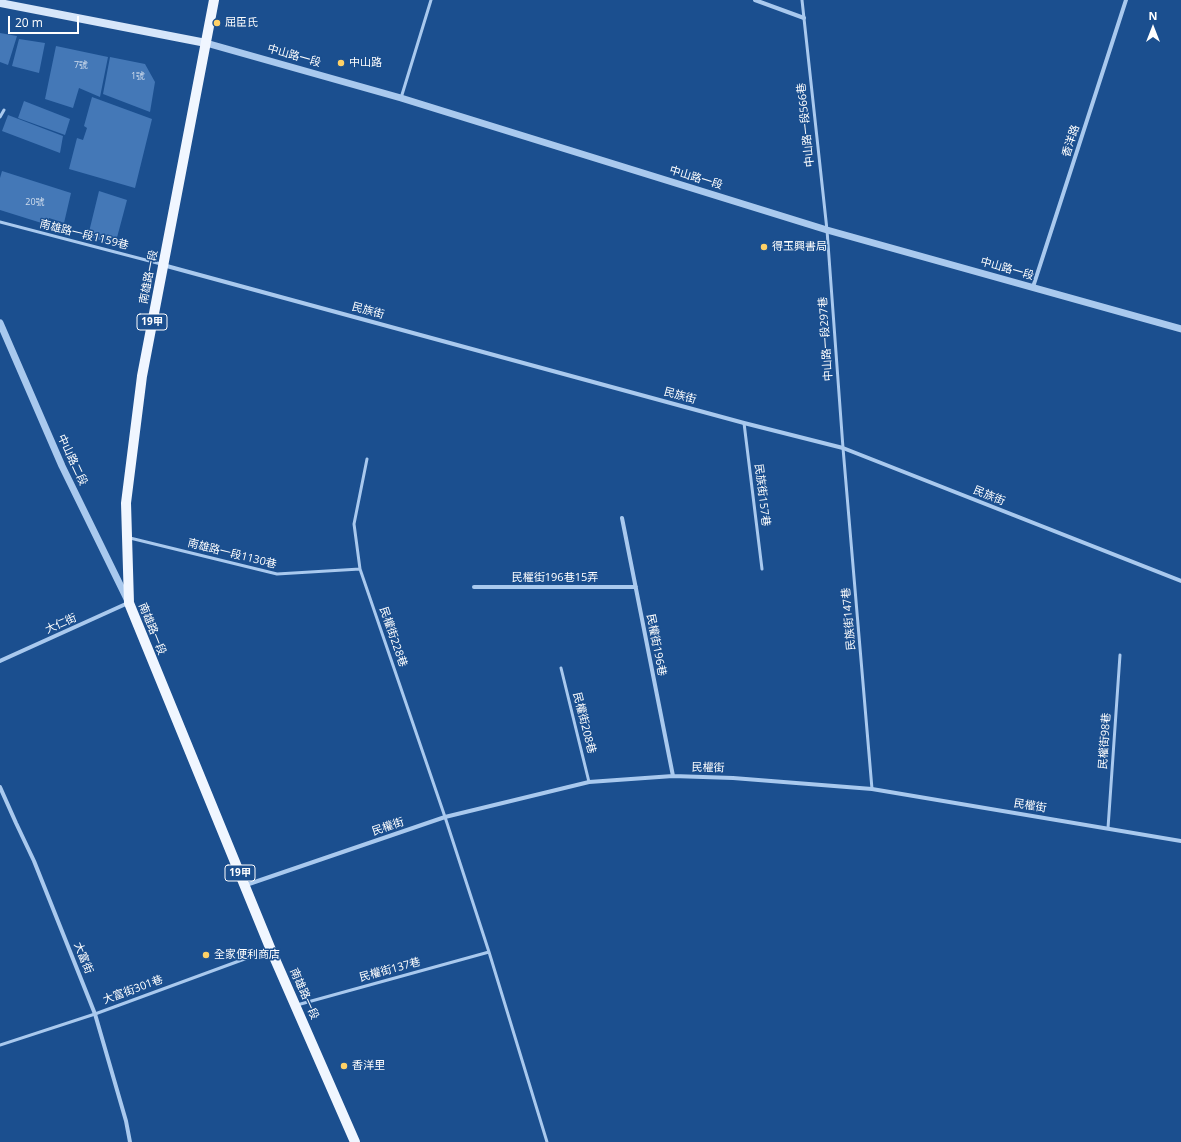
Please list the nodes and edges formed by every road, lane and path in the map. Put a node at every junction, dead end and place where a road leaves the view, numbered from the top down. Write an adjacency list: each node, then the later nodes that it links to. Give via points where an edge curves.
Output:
1 (214, 0): 8 (main road, 19甲)
2 (431, 0): 9 (lane)
3 (755, 0): 7 (street)
4 (802, 0): 7 (lane, 中山路一段566巷)
5 (1126, 0): 15 (street, 香洋路)
6 (0, 2): 8 (main road)
7 (804, 18): 13 (lane, 中山路一段566巷)
8 (206, 43): 9 (street, 中山路一段); 14 (main road, 南雄路一段 / 19甲)
9 (401, 98): 13 (street, 中山路一段)
10 (4, 110): 11 (lane)
11 (0, 116)
12 (0, 222): 14 (lane, 南雄路一段1159巷)
13 (826, 230): 15 (street, 中山路一段); 19 (lane, 中山路一段297巷)
14 (163, 264): 18 (street, 民族街); 22 (main road, 南雄路一段 / 19甲, via 142,376 126,504)
15 (1032, 287): 17 (street, 中山路一段)
16 (0, 323): 28 (street, 中山路二段, via 62,466)
17 (1181, 329)
18 (744, 423): 19 (street, 民族街); 24 (lane, 民族街157巷)
19 (843, 448): 25 (street, 民族街); 35 (lane, 民族街147巷)
20 (367, 458): 23 (lane, 民權街228巷, via 354,524)
21 (622, 518): 27 (street, 民權街196巷)
22 (126, 537): 23 (lane, 南雄路一段1130巷, via 277,574); 28 (main road, 南雄路一段 / 19甲)
23 (360, 569): 36 (lane, 民權街228巷)
24 (762, 569)
25 (1181, 581)
26 (474, 588): 27 (street, 民權街196巷15弄)
27 (636, 588): 32 (street, 民權街196巷)
28 (129, 603): 30 (street, 大仁街); 39 (main road, 南雄路一段 / 19甲)
29 (1120, 655): 37 (lane, 民權街98巷)
30 (0, 661)
31 (561, 668): 33 (lane, 民權街208巷)
32 (673, 776): 33 (street, 民權街); 35 (street, 民權街)
33 (589, 782): 36 (street, 民權街)
34 (0, 787): 43 (street, 大富街, via 34,861)
35 (872, 789): 37 (street, 民權街)
36 (445, 817): 39 (street, 民權街); 41 (lane)
37 (1108, 828): 38 (street, 民權街)
38 (1181, 841)
39 (245, 886): 40 (main road, 南雄路一段 / 19甲)
40 (271, 950): 42 (main road, 南雄路一段 / 19甲); 43 (lane, 大富街301巷)
41 (489, 952): 42 (lane, 民權街137巷); 47 (lane)
42 (296, 1005): 46 (main road, 南雄路一段 / 19甲)
43 (95, 1014): 44 (lane, 大富街301巷); 45 (street, 大富街)
44 (0, 1044)
45 (130, 1142)
46 (355, 1142)
47 (547, 1142)

